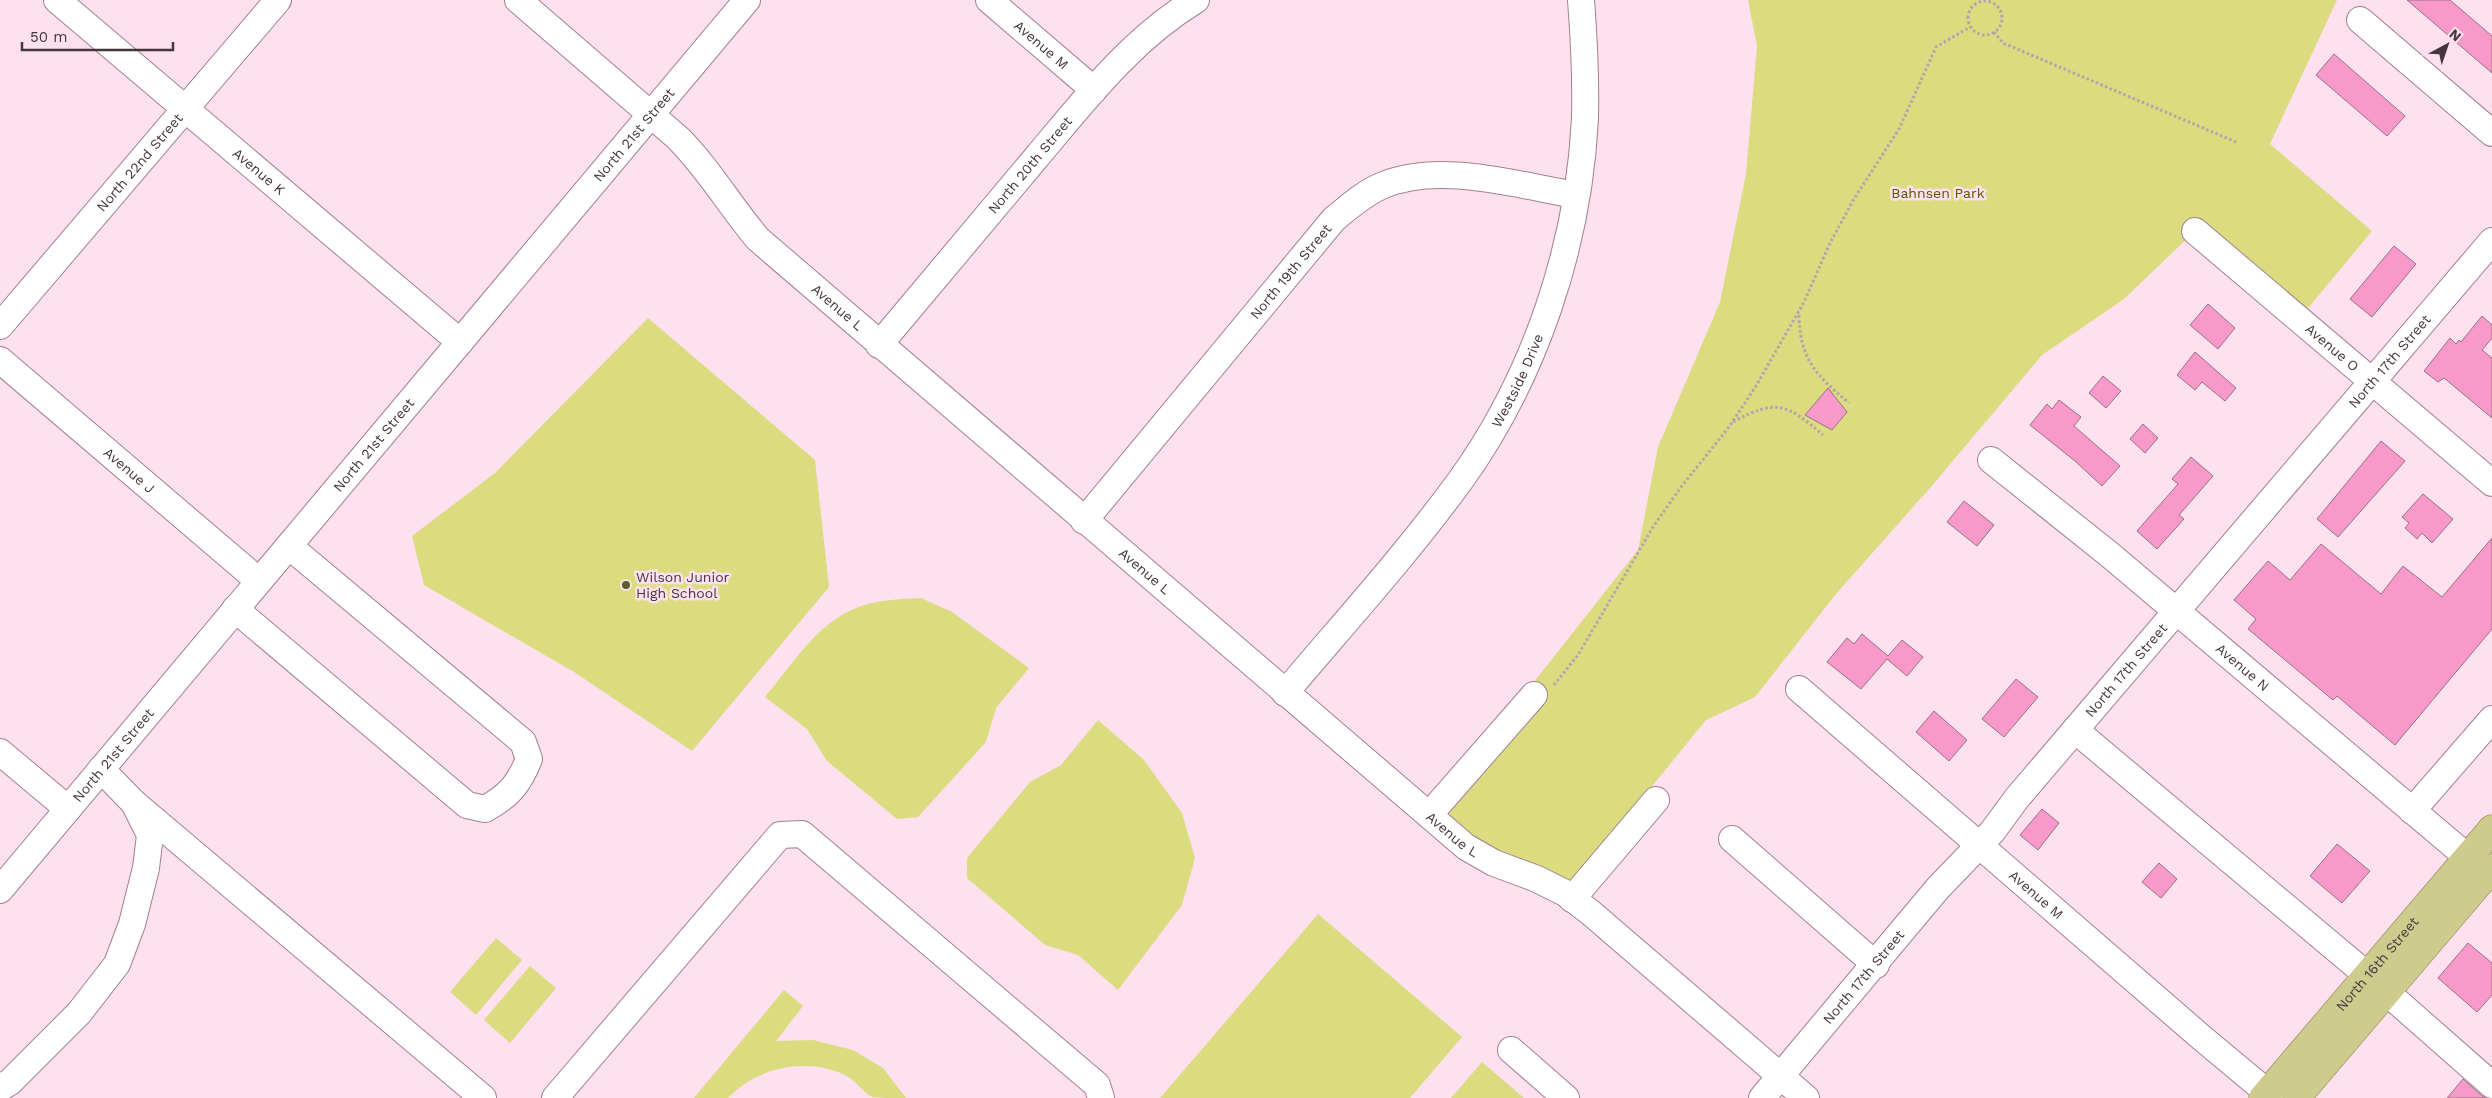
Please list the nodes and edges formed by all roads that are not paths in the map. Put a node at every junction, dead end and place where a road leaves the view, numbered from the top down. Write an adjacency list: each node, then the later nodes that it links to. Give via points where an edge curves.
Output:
1 (58, 0): 10 (street, Avenue K)
2 (278, 0): 10 (street, North 22nd Street)
3 (518, 0): 11 (street, Avenue L)
4 (747, 0): 11 (street, North 21st Street)
5 (989, 0): 9 (street, Avenue M)
6 (1196, 0): 9 (street, North 20th Street, via 1132,49)
7 (1581, 0): 13 (street, Westside Drive, via 1585,118)
8 (2360, 20): 12 (street)
9 (1094, 90): 18 (street, North 20th Street)
10 (185, 108): 16 (street, North 22nd Street); 17 (street, Avenue K)
11 (651, 115): 17 (street, North 21st Street); 18 (street, Avenue L, via 695,155 758,239)
12 (2492, 133)
13 (1576, 194): 23 (street, North 19th Street, via 1454,174 1427,174 1380,186 1358,199 1334,219); 30 (street, Westside Drive, via 1554,288 1524,368 1496,424 1461,480 1433,516)
14 (2195, 231): 20 (street, Avenue O)
15 (2492, 241): 20 (street, North 17th Street)
16 (0, 326)
17 (460, 342): 24 (street, North 21st Street)
18 (879, 344): 23 (street, Avenue L)
19 (0, 360): 25 (street, Avenue J)
20 (2373, 381): 22 (street, Avenue O); 27 (street, North 17th Street)
21 (1991, 460): 27 (street, Avenue N)
22 (2492, 483)
23 (1084, 521): 30 (street, Avenue L)
24 (289, 546): 25 (street, North 21st Street); 26 (street, via 523,742 529,759 521,779 502,800 485,809 467,805)
25 (259, 581): 26 (street, North 21st Street)
26 (235, 610): 34 (street, North 21st Street)
27 (2177, 613): 32 (street, North 17th Street); 38 (street, Avenue N)
28 (1799, 689): 42 (street, Avenue M)
29 (1543, 692): 39 (street)
30 (1285, 693): 39 (street, Avenue L)
31 (2492, 719): 38 (street)
32 (2075, 730): 42 (street, North 17th Street); 47 (street)
33 (0, 752): 37 (street)
34 (101, 769): 36 (street); 37 (street, North 21st Street)
35 (1656, 800): 45 (street)
36 (134, 803): 51 (street, via 150,835 146,868 132,924 117,964 79,1013 10,1082); 53 (street)
37 (68, 810): 44 (street, North 21st Street)
38 (2412, 811): 43 (street, Avenue N)
39 (1429, 815): 45 (street, Avenue L, via 1466,847)
40 (2492, 828): 43 (main road, North 16th Street)
41 (1732, 839): 46 (street)
42 (1980, 844): 46 (street, North 17th Street, via 1938,888); 52 (street, Avenue M)
43 (2485, 869): 47 (main road, North 16th Street)
44 (0, 890)
45 (1572, 898): 49 (street, Avenue L)
46 (1876, 965): 49 (street, North 17th Street)
47 (2376, 984): 50 (street); 52 (main road, North 16th Street); 59 (main road, North 16th Street)
48 (1510, 1050): 56 (street)
49 (1781, 1076): 57 (street, North 17th Street); 58 (street, Avenue L)
50 (2492, 1085)
51 (0, 1088)
52 (2269, 1096)
53 (483, 1098)
54 (555, 1098): 55 (street, via 780,835 802,834 1097,1085)
55 (1101, 1098)
56 (1566, 1098)
57 (1762, 1098)
58 (1806, 1098)
59 (2296, 1098)

